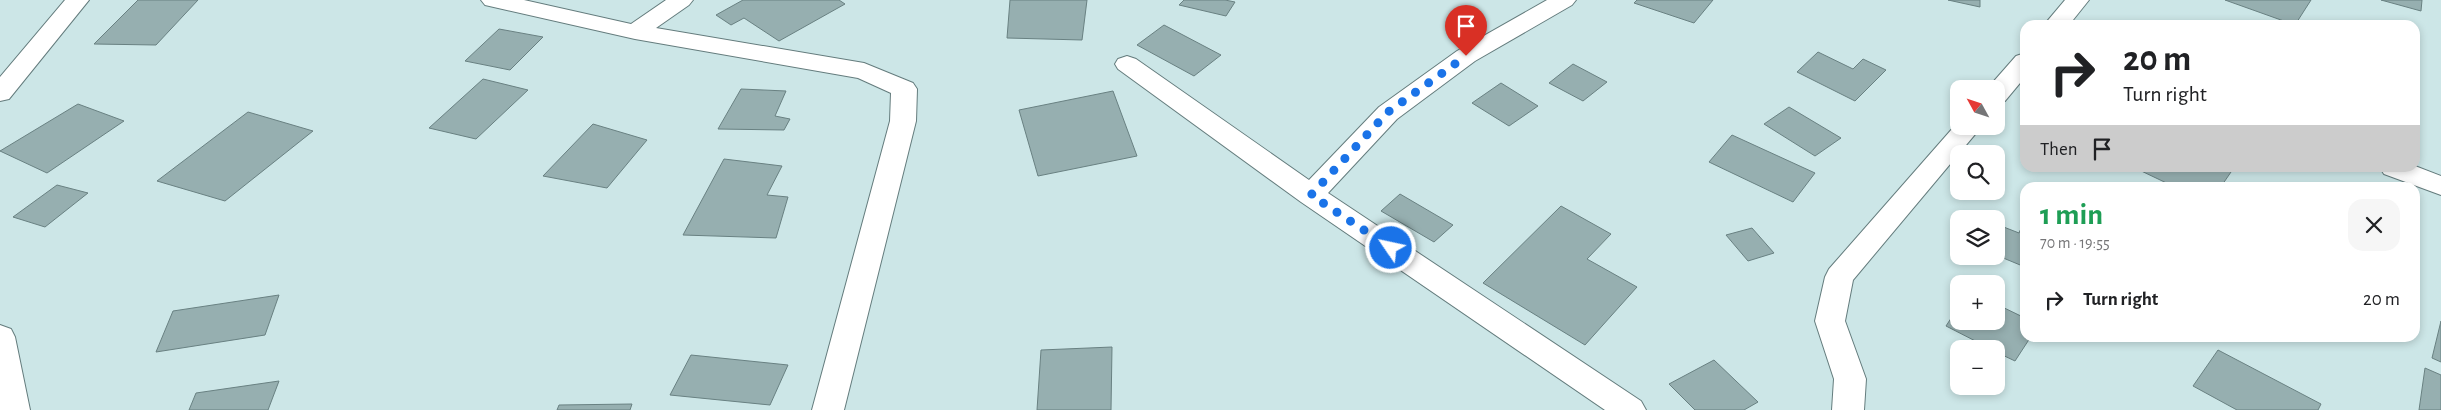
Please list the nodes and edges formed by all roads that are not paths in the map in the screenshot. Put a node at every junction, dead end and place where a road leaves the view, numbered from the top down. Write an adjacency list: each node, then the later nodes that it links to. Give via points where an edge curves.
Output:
1 (77, 0): 11 (street)
2 (493, 0): 7 (street)
3 (681, 0): 7 (street)
4 (1564, 0): 15 (street, via 1466,56 1388,112)
5 (2077, 0): 6 (street)
6 (2060, 20)
7 (636, 32): 18 (street, via 864,71 904,89 903,122)
8 (1127, 64): 15 (street)
9 (2020, 67): 10 (street)
10 (2005, 84)
11 (0, 93)
12 (1961, 135): 20 (street, via 1840,277 1830,322 1850,379)
13 (2404, 172): 14 (street)
14 (2441, 186)
15 (1311, 195): 19 (street)
16 (0, 337): 17 (street)
17 (14, 410)
18 (828, 410)
19 (1630, 410)
20 (1848, 410)

